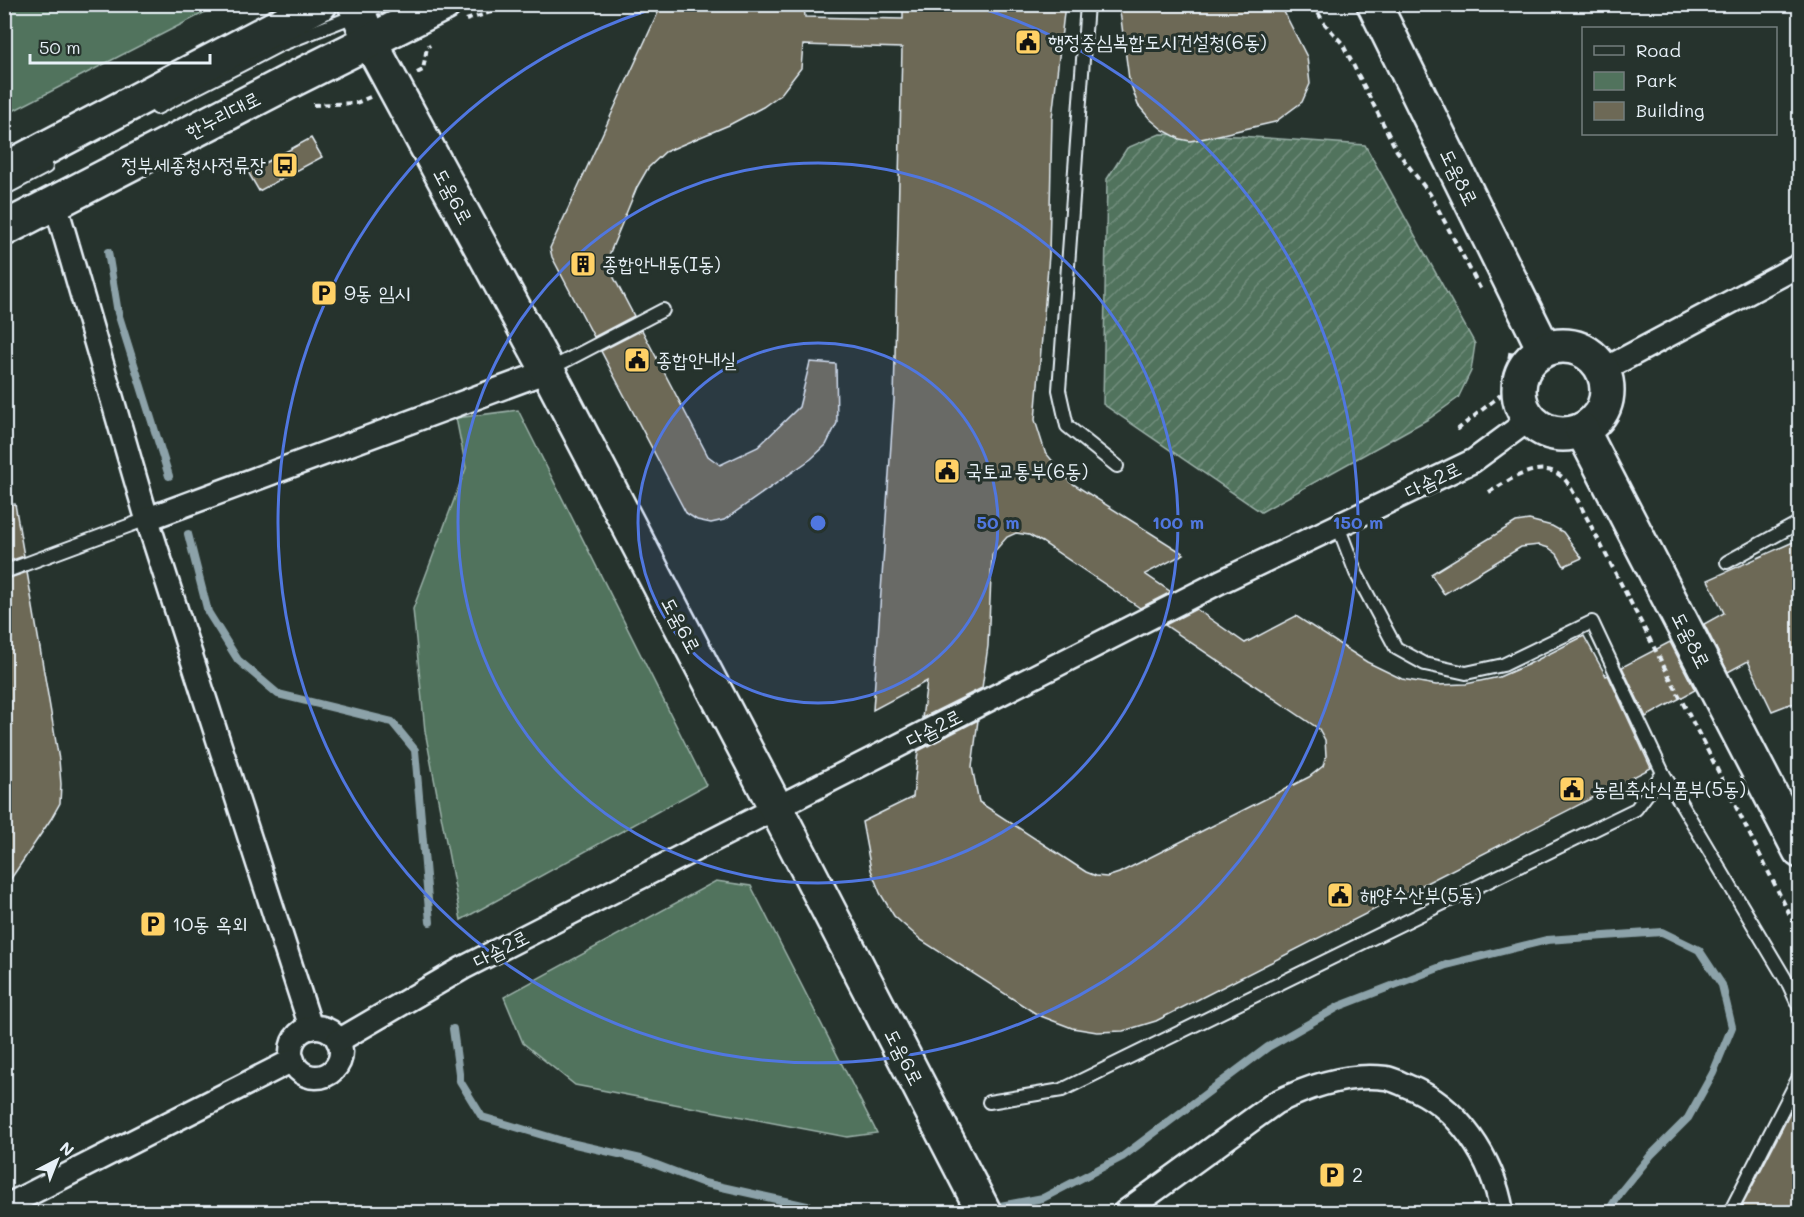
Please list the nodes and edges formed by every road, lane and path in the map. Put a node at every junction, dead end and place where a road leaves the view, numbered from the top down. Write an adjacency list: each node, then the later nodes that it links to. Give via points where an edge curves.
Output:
1 (320, 4): 13 (street)
2 (517, 4): 6 (path)
3 (1087, 4): 27 (lane, via 1059,390 1067,426)
4 (1313, 4): 18 (path, via 1342,43 1397,151 1430,194)
5 (1374, 4): 21 (street, 도움8로)
6 (455, 13): 7 (street, 한누리대로)
7 (368, 16): 9 (street, 도움6로); 11 (lane, via 280,45); 15 (street, 한누리대로, via 294,79)
8 (436, 40): 9 (path, via 427,47 423,70)
9 (393, 85): 10 (path, via 356,103); 22 (street, 도움6로)
10 (314, 105)
11 (143, 116)
12 (61, 158): 14 (lane)
13 (4, 170)
14 (4, 189)
15 (56, 202): 16 (street, 한누리대로); 29 (street)
16 (4, 229)
17 (1800, 265): 23 (street)
18 (1485, 298)
19 (663, 310): 22 (lane)
20 (1512, 347): 25 (path, via 1503,393)
21 (1544, 349): 23 (street, via 1571,346 1595,359); 24 (street, via 1524,368 1519,380 1522,408)
22 (548, 370): 29 (street); 35 (street, 도움6로)
23 (1603, 370): 26 (street, via 1607,384 1602,411)
24 (1530, 419): 26 (street, via 1548,431); 31 (street, 다솜2로, via 1473,461)
25 (1457, 430)
26 (1581, 430): 36 (street, 도움8로)
27 (1117, 466)
28 (1489, 492): 37 (path, via 1523,472 1546,470 1564,479)
29 (147, 519): 33 (lane); 39 (street)
30 (1800, 522): 32 (lane)
31 (1338, 526): 34 (lane, via 1356,573 1396,648 1425,664 1466,673 1503,665 1592,622); 35 (street, 다솜2로)
32 (1727, 562)
33 (4, 572)
34 (1664, 773): 38 (lane); 43 (lane, via 1636,809 1062,1090)
35 (776, 808): 40 (street, 다솜2로, via 463,968); 45 (street, 도움6로)
36 (1800, 851)
37 (1800, 935)
38 (1800, 1009)
39 (311, 1028): 40 (street, via 327,1030); 41 (street, via 292,1044)
40 (338, 1041): 41 (street, via 340,1056 333,1070 319,1077 303,1073)
41 (293, 1060): 44 (street)
42 (1800, 1075): 48 (lane)
43 (989, 1102)
44 (4, 1207)
45 (984, 1212)
46 (1125, 1212): 47 (street, via 1275,1103 1301,1090 1361,1077 1388,1078 1419,1090 1449,1111 1478,1150)
47 (1502, 1212)
48 (1730, 1212)

